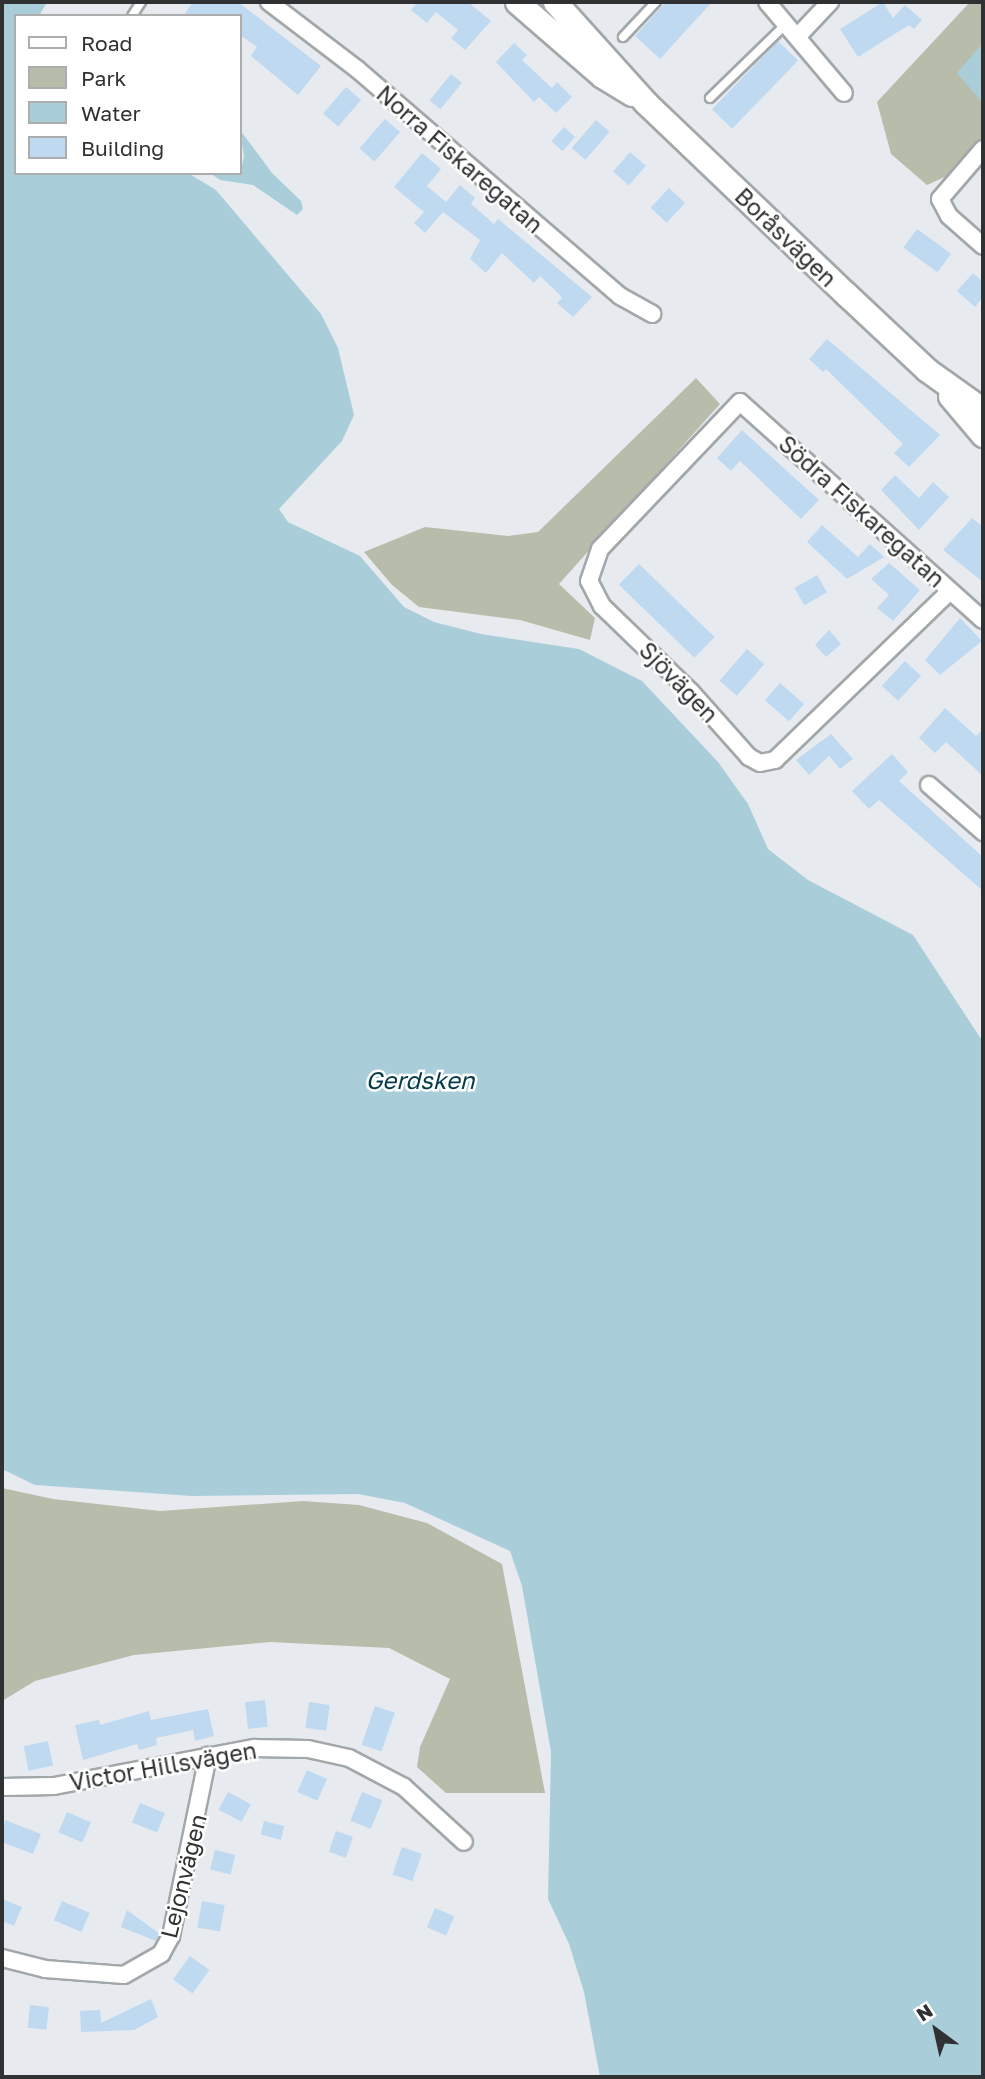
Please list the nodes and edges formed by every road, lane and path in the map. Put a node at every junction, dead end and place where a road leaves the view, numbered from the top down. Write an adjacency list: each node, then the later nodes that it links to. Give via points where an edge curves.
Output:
1 (270, 2): 15 (street, Norra Fiskaregatan, via 357,69 620,296)
2 (517, 2): 12 (main road, Boråsvägen, via 602,76)
3 (555, 2): 12 (main road, Boråsvägen)
4 (656, 2): 9 (lane)
5 (767, 2): 7 (street)
6 (830, 2): 8 (street)
7 (786, 24): 8 (street); 11 (lane)
8 (798, 36): 10 (street)
9 (623, 37)
10 (844, 93)
11 (710, 98)
12 (646, 103): 16 (main road, Boråsvägen)
13 (983, 149): 14 (street, via 940,199 949,216)
14 (983, 246)
15 (652, 314)
16 (928, 370): 18 (main road, Boråsvägen); 19 (main road, Boråsvägen)
17 (740, 402): 20 (street, Södra Fiskaregatan); 20 (street, Sjövägen, via 600,549 589,581 602,606 691,692 749,757 760,763 775,760)
18 (983, 410)
19 (983, 435)
20 (950, 591): 21 (street, Södra Fiskaregatan)
21 (983, 620)
22 (929, 785): 23 (street)
23 (983, 832)
24 (208, 1756): 25 (street, Victor Hillsvägen, via 54,1786); 26 (street, Victor Hillsvägen, via 284,1747 349,1758 404,1787); 27 (street, Lejonvägen, via 171,1936 161,1954 124,1975 56,1970)
25 (2, 1787)
26 (464, 1842)
27 (2, 1958)

